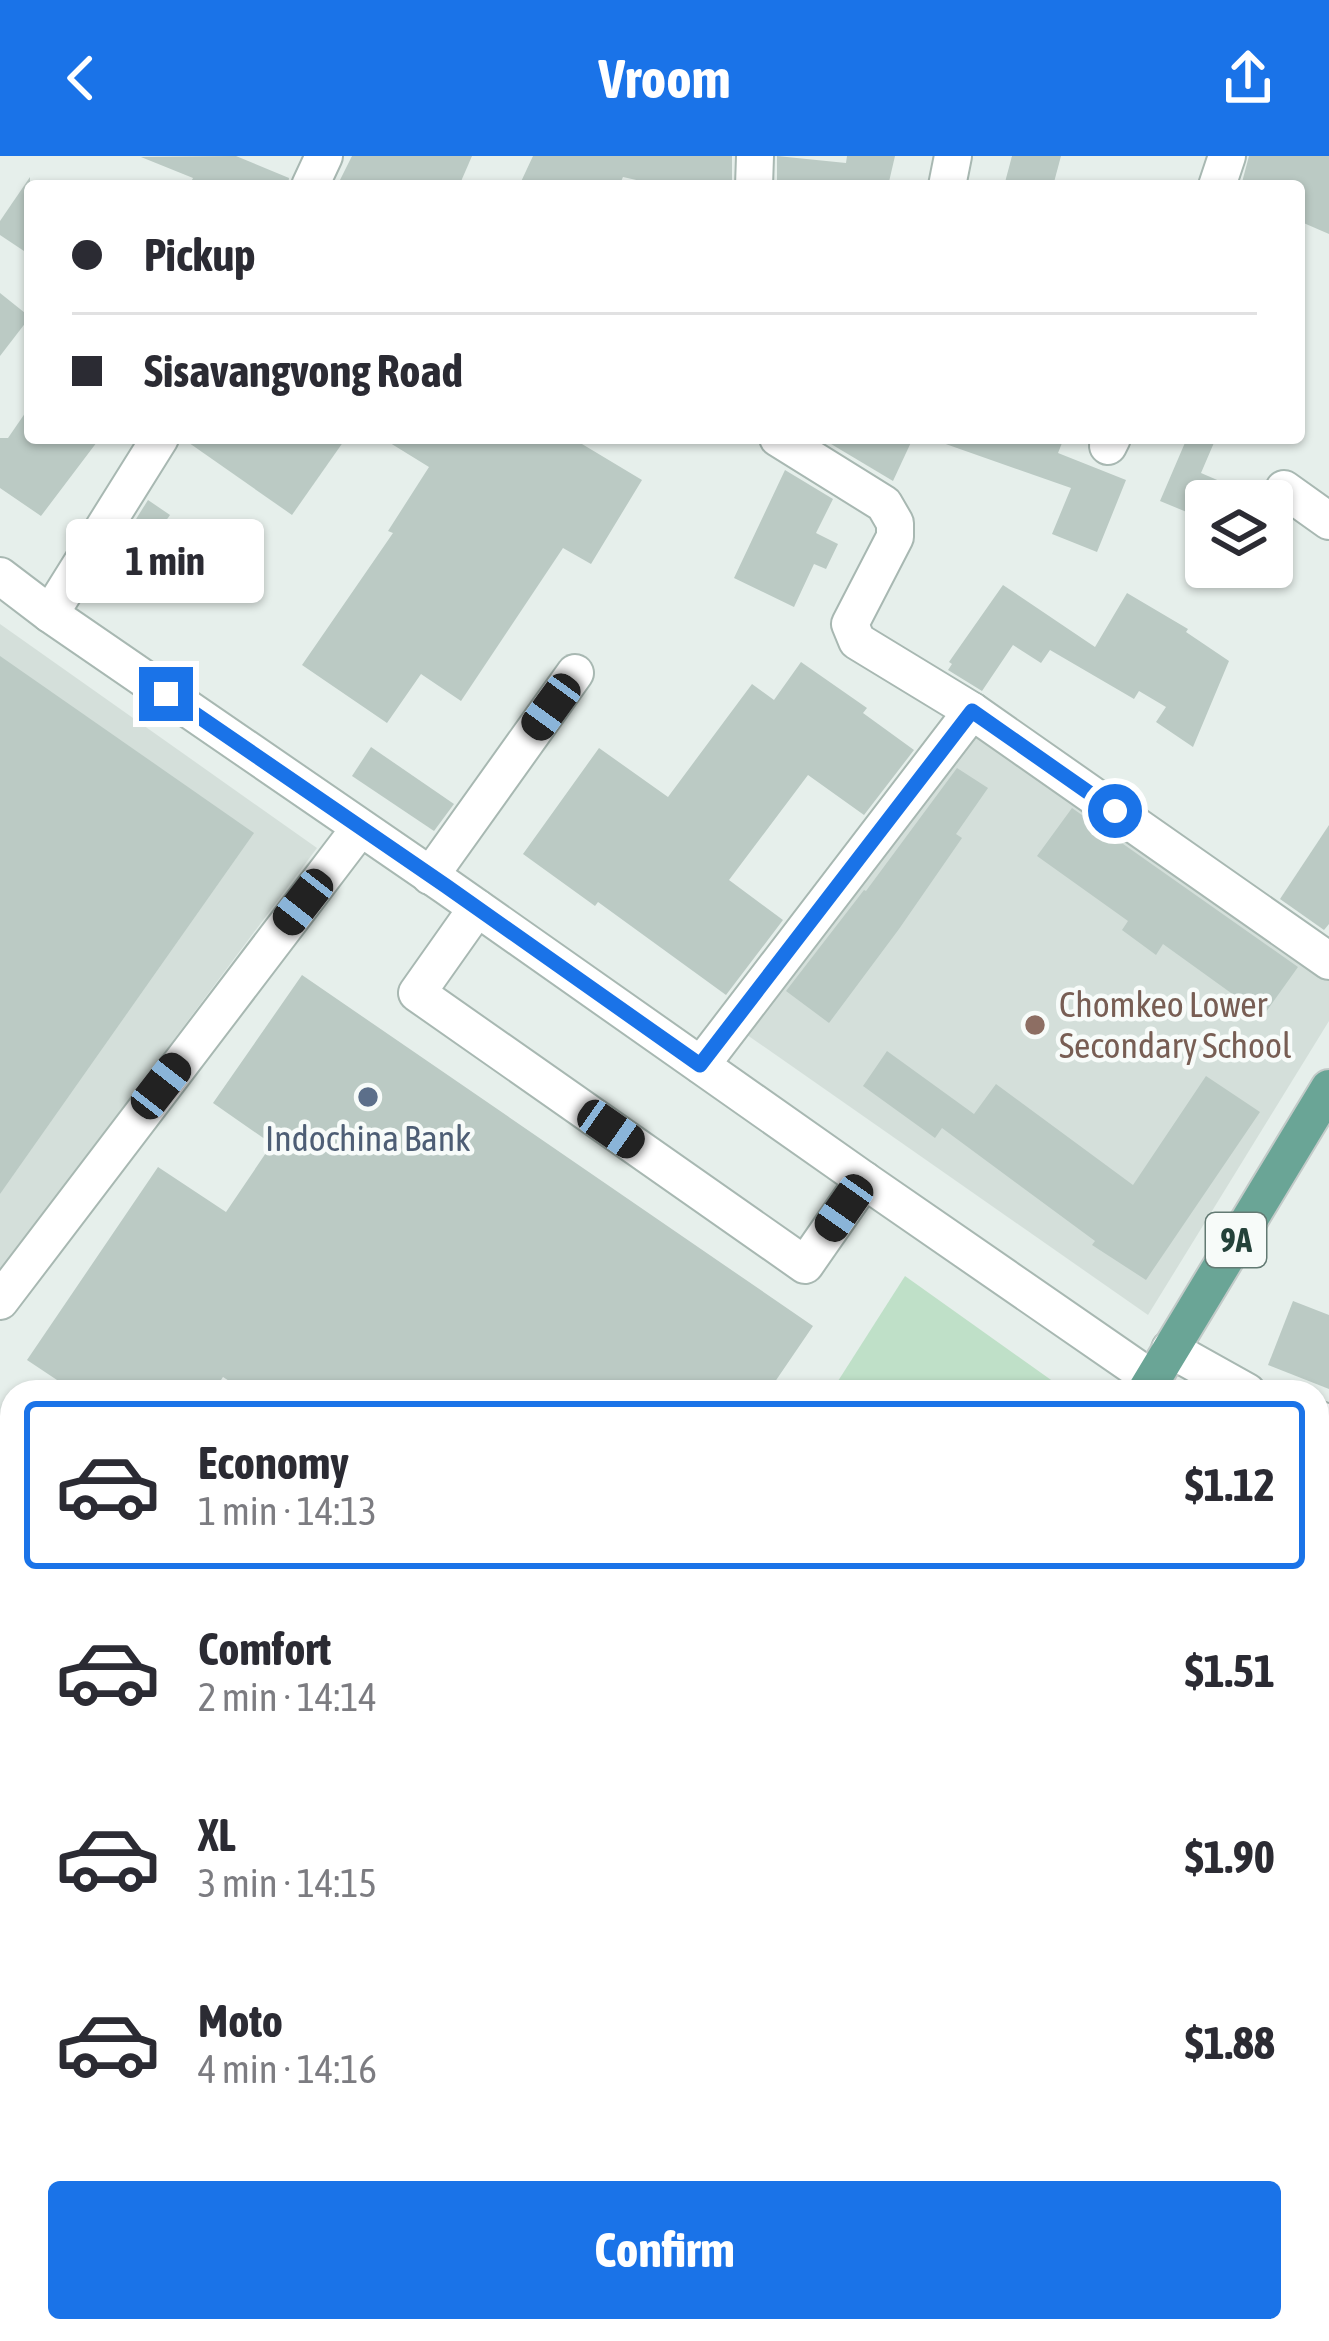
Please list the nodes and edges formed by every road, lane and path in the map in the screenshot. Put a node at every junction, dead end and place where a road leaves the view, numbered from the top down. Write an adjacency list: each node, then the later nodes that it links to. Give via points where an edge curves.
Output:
1 (156, 444): 6 (street)
2 (788, 444): 8 (street, via 884,504 896,523 850,624 857,641)
3 (1293, 495): 4 (street)
4 (1329, 521)
5 (0, 576): 6 (street)
6 (50, 614): 9 (street)
7 (575, 674): 10 (street)
8 (972, 711): 12 (street); 13 (street)
9 (359, 828): 10 (street); 16 (street)
10 (430, 876): 11 (street)
11 (477, 908): 13 (street); 15 (street, via 417,993 805,1264)
12 (1329, 961)
13 (700, 1065): 15 (street)
14 (1329, 1088): 17 (main road, 9A)
15 (864, 1180): 17 (street)
16 (0, 1300)
17 (1156, 1373): 18 (street)
18 (1190, 1380)

